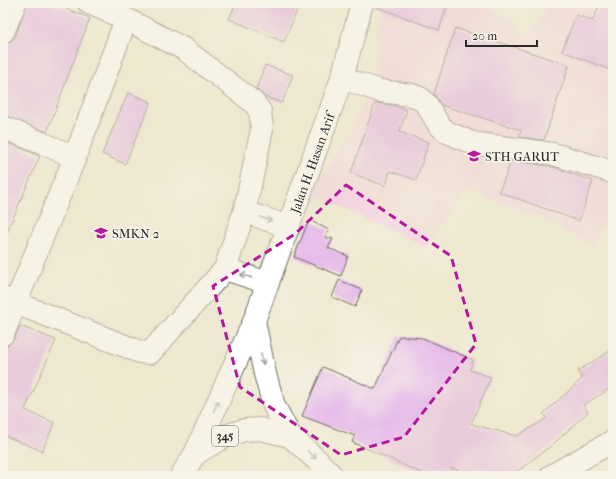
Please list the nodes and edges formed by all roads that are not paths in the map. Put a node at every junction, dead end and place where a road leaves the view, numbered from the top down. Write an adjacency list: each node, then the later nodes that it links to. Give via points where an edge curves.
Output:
1 (15, 3): 5 (main road)
2 (89, 3): 4 (main road)
3 (362, 3): 6 (main road, Jalan H. Hasan Arif)
4 (126, 19): 8 (main road); 10 (main road, via 184,49 253,102 260,111 262,129)
5 (3, 32)
6 (342, 78): 9 (main road, via 380,91 420,98 447,132 472,143 553,154); 11 (main road, Jalan H. Hasan Arif)
7 (3, 126): 8 (main road)
8 (75, 157): 14 (main road)
9 (613, 172)
10 (245, 209): 11 (main road, one-way to 11, via 254,215); 12 (main road)
11 (289, 227): 13 (main road, Jalan H. Hasan Arif)
12 (225, 269): 13 (main road, one-way to 12); 14 (main road, via 150,353 140,352)
13 (268, 283): 15 (main road, Jalan H. Hasan Arif)
14 (10, 300): 16 (main road)
15 (254, 321): 17 (main road, one-way to 17, via 274,406); 19 (main road, Jalan H. Hasan Arif, one-way to 15)
16 (3, 334)
17 (290, 436): 19 (main road, 345, via 260,429 244,430 225,436); 21 (main road, 345, one-way to 21)
18 (613, 441): 22 (main road)
19 (195, 454): 20 (main road, 345)
20 (181, 476)
21 (332, 476)
22 (551, 476)

